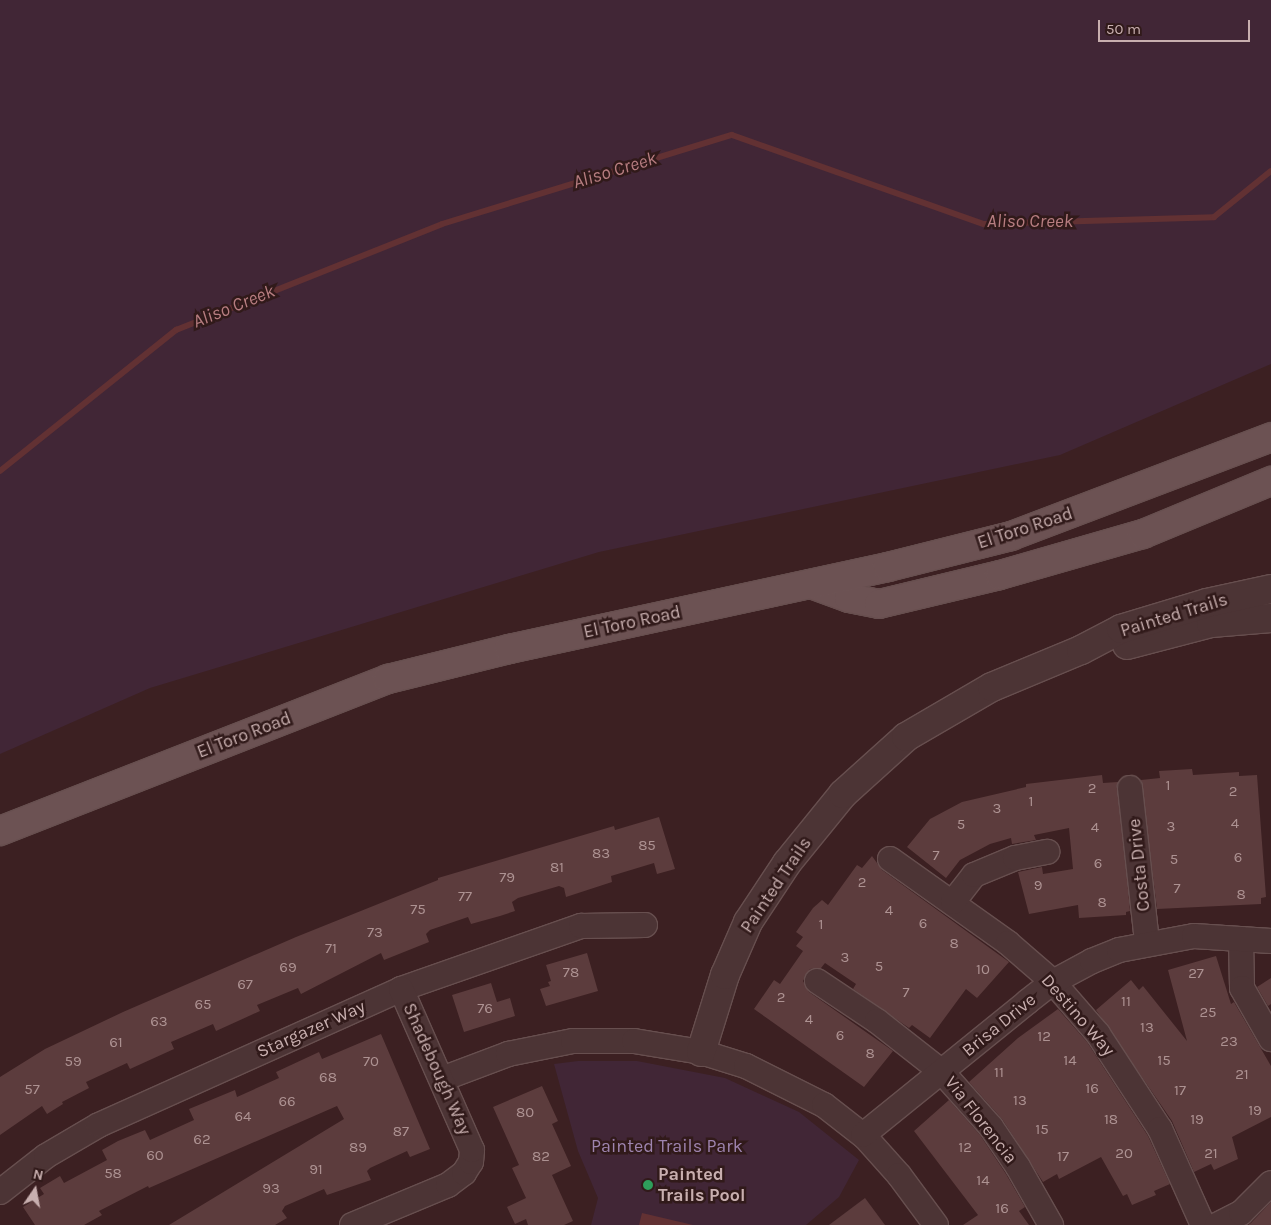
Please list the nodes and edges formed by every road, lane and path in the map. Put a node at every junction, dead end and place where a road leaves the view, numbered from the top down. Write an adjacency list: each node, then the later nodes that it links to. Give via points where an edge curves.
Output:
1 (1271, 437): 3 (main road, El Toro Road, via 1011,536)
2 (1271, 481): 3 (main road, via 1143,534 1000,575 878,604 849,598)
3 (811, 584): 8 (main road, El Toro Road, via 509,649 388,679)
4 (1271, 589): 6 (street, Painted Trails, via 1207,603 1121,629)
5 (1271, 618): 6 (street, Painted Trails, via 1211,623 1131,645)
6 (1081, 650): 20 (street, Painted Trails, via 992,687 906,737 843,794 787,863 748,922 725,975)
7 (1130, 788): 15 (street, Costa Drive)
8 (0, 831)
9 (1047, 852): 11 (street, via 1016,858 974,875)
10 (890, 859): 11 (street, Destino Way)
11 (953, 902): 17 (street, Destino Way)
12 (645, 925): 18 (street, Stargazer Way, via 581,926)
13 (1241, 938): 14 (street, Brisa Drive); 15 (street, Brisa Drive, via 1194,936); 19 (street, via 1242,988)
14 (1271, 941)
15 (1147, 943): 17 (street, Brisa Drive, via 1092,961)
16 (817, 981): 21 (street, Via Florencia, via 877,1020)
17 (1053, 982): 21 (street, Brisa Drive); 29 (street, Destino Way, via 1098,1034 1131,1080 1160,1128)
18 (401, 989): 22 (street, Shadebough Way); 25 (street, Stargazer Way, via 99,1125 46,1156)
19 (1271, 1039)
20 (701, 1052): 22 (street, via 634,1041 573,1041 508,1054); 23 (street, via 783,1082 824,1105)
21 (942, 1072): 23 (street, Brisa Drive); 28 (street, Via Florencia, via 991,1127)
22 (442, 1079): 26 (street, Shadebough Way, via 472,1150 471,1162 464,1173 448,1184)
23 (863, 1136): 27 (street, via 899,1175)
24 (1271, 1183): 30 (street, via 1241,1213)
25 (0, 1192)
26 (352, 1225)
27 (936, 1225)
28 (1051, 1225)
29 (1203, 1225)
30 (1217, 1225)

